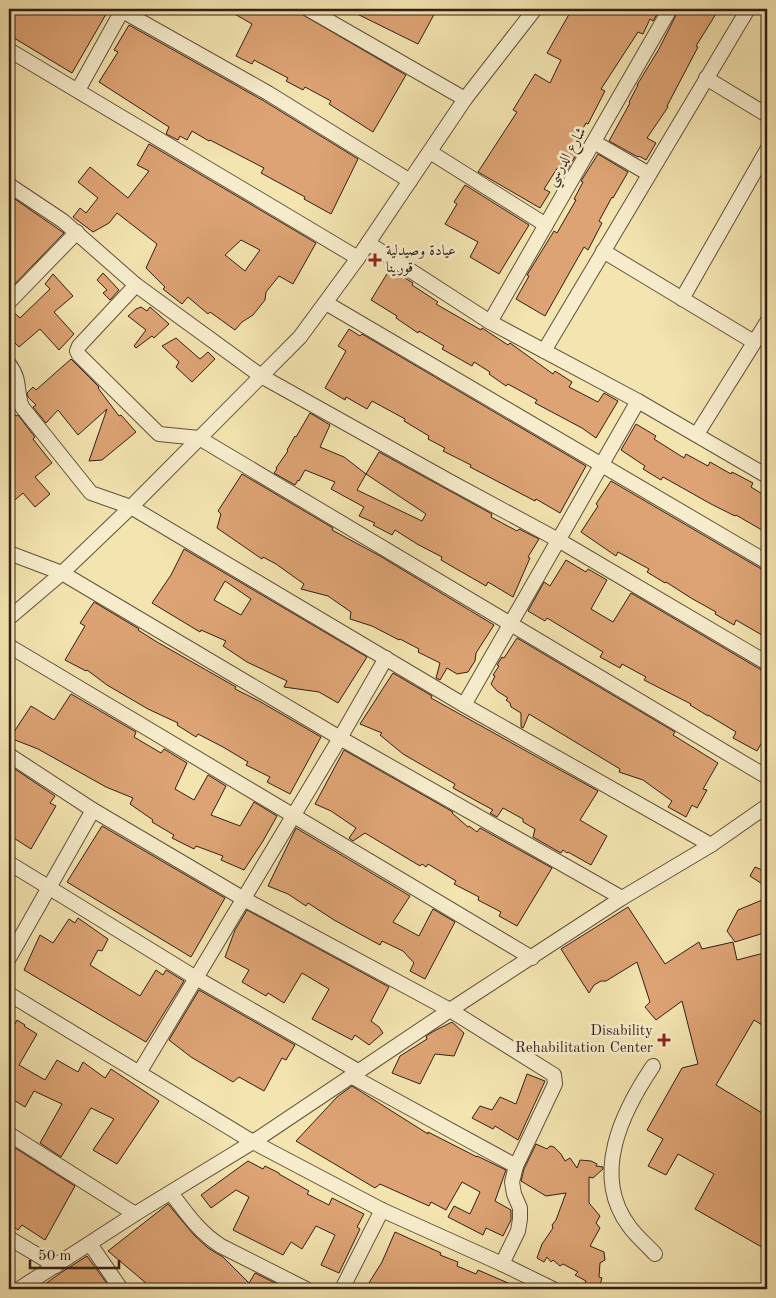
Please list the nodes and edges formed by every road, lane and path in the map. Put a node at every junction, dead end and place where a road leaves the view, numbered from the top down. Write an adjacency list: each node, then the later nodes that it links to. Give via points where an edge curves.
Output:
1 (121, 9): 8 (street); 15 (street, via 268,93)
2 (308, 9): 9 (street)
3 (670, 9): 11 (street, شارع الدرسي)
4 (748, 9): 7 (street)
5 (530, 10): 9 (street)
6 (9, 50): 8 (street)
7 (706, 78): 10 (street); 14 (street)
8 (78, 90): 21 (street)
9 (465, 99): 13 (street)
10 (767, 115)
11 (594, 142): 14 (street); 17 (street, شارع الدرسي)
12 (767, 150): 23 (street)
13 (430, 152): 15 (street); 17 (street)
14 (649, 174): 20 (street)
15 (410, 181): 19 (street)
16 (9, 185): 18 (street)
17 (546, 225): 26 (street, شارع الدرسي)
18 (77, 232): 22 (street); 24 (street)
19 (368, 243): 21 (street); 26 (street)
20 (603, 251): 23 (street); 29 (street)
21 (358, 258): 25 (street)
22 (136, 285): 31 (street); 34 (street, via 79,346 78,355 159,434)
23 (682, 299): 28 (street)
24 (9, 302)
25 (326, 303): 31 (street, via 300,337); 35 (street)
26 (490, 322): 29 (street)
27 (767, 322): 28 (street)
28 (754, 342): 33 (street)
29 (544, 351): 32 (street)
30 (9, 364): 37 (street, via 16,373 22,407 91,493)
31 (261, 376): 34 (street); 38 (street)
32 (638, 401): 33 (street); 35 (street)
33 (696, 434): 36 (street)
34 (199, 438): 37 (street); 43 (street)
35 (602, 466): 38 (street); 40 (street)
36 (767, 476)
37 (130, 507): 41 (street); 45 (street)
38 (560, 541): 43 (street); 46 (street)
39 (9, 553): 41 (street)
40 (767, 562)
41 (62, 573): 42 (street); 48 (street)
42 (9, 618)
43 (512, 624): 47 (street); 50 (street)
44 (9, 646): 53 (street)
45 (386, 658): 47 (street); 48 (street)
46 (767, 662)
47 (464, 705): 54 (street)
48 (340, 738): 53 (street); 57 (street)
49 (9, 755): 52 (street)
50 (767, 777)
51 (767, 806): 54 (street)
52 (93, 810): 56 (street); 58 (street)
53 (292, 816): 58 (street); 60 (street)
54 (711, 845): 57 (street)
55 (9, 863): 56 (street)
56 (48, 888): 59 (street); 61 (street)
57 (622, 898): 60 (street)
58 (244, 899): 61 (street); 63 (street)
59 (9, 958)
60 (532, 958): 63 (street)
61 (196, 978): 65 (street); 66 (street)
62 (9, 994): 65 (street)
63 (450, 1010): 66 (street); 69 (street, via 554,1075 555,1084)
64 (653, 1066): 75 (street, via 637,1089 619,1127 610,1168 615,1199 628,1226)
65 (139, 1074): 68 (street)
66 (354, 1074): 68 (street); 69 (street)
67 (9, 1134): 72 (street)
68 (253, 1142): 70 (street); 71 (street)
69 (516, 1166): 76 (street, via 512,1182 520,1219)
70 (171, 1192): 72 (street); 80 (street, via 208,1238)
71 (382, 1210): 76 (street); 81 (street)
72 (135, 1214): 74 (street)
73 (9, 1238): 77 (street)
74 (90, 1244): 77 (street); 79 (street)
75 (655, 1254)
76 (502, 1264): 82 (street)
77 (56, 1266): 78 (street)
78 (18, 1289)
79 (121, 1289)
80 (306, 1289)
81 (342, 1289)
82 (553, 1289)

